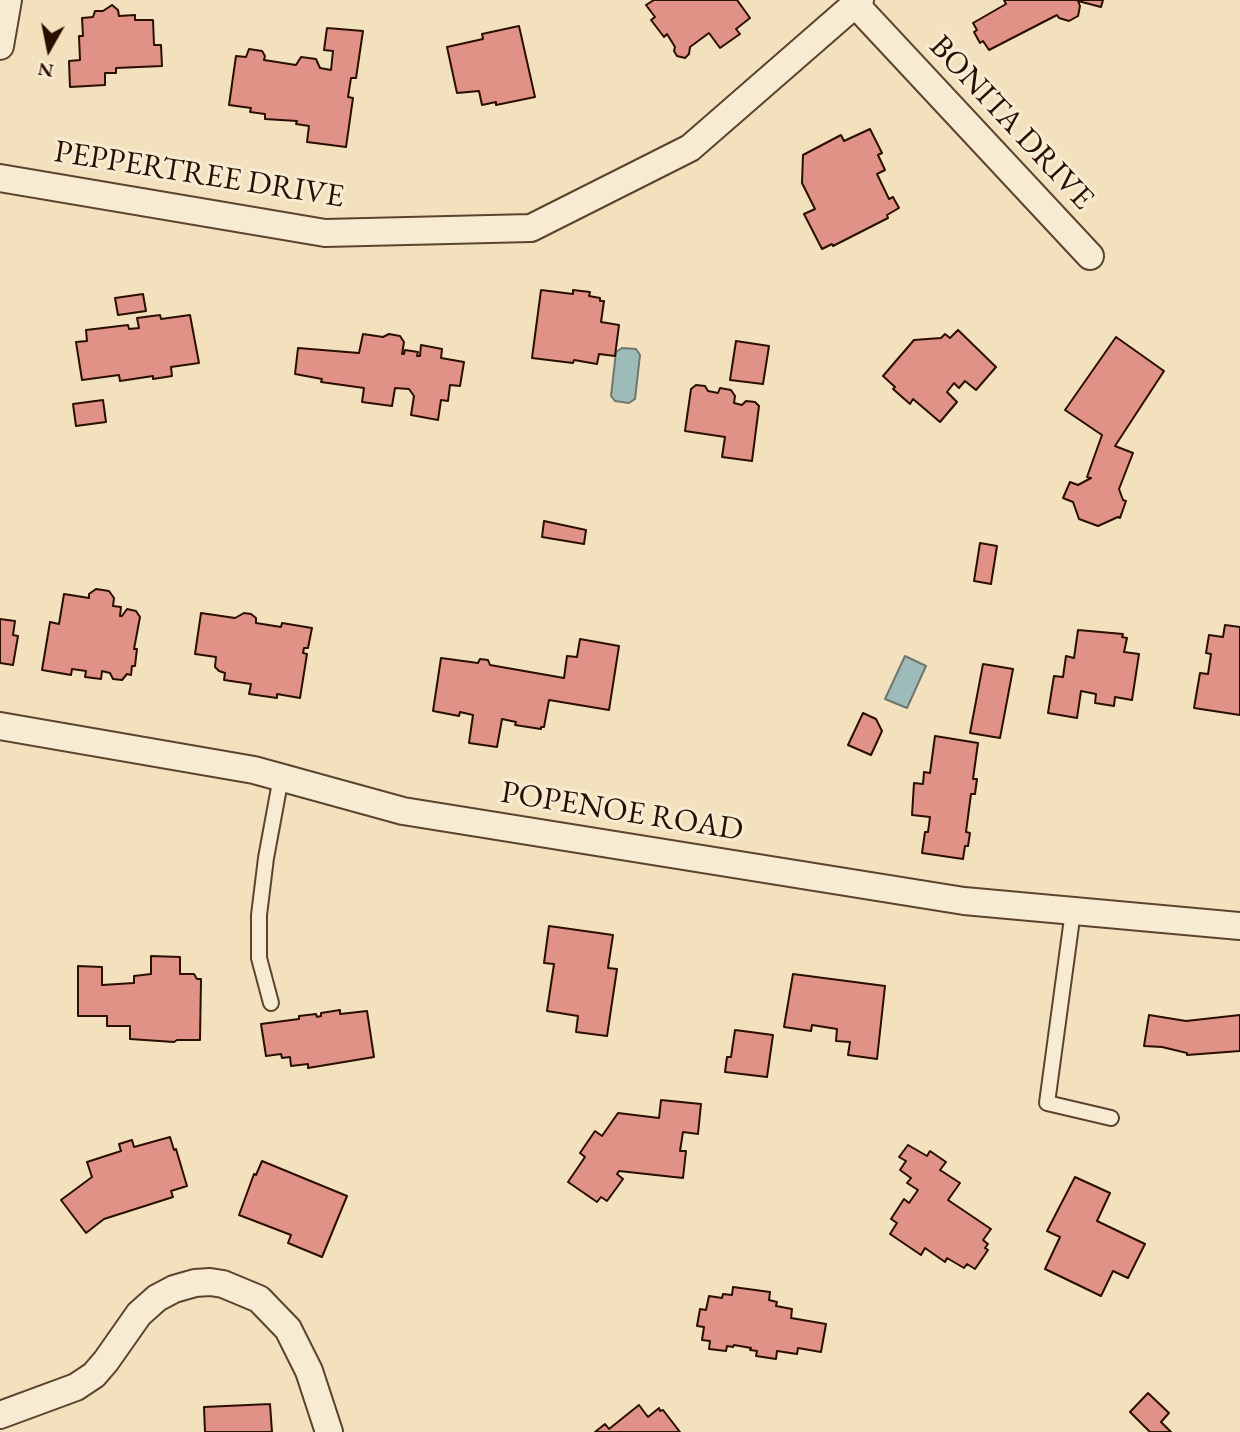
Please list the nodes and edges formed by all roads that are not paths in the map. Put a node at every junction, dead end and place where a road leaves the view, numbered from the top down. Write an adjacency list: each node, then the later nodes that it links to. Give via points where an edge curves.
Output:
1 (8, 0): 3 (street)
2 (858, 2): 4 (street, PEPPERTREE DRIVE, via 690,148 531,228 325,233); 5 (street, BONITA DRIVE)
3 (0, 46)
4 (0, 178)
5 (1090, 256)
6 (0, 726): 7 (street, POPENOE ROAD)
7 (281, 777): 8 (street, POPENOE ROAD, via 416,813 964,901); 10 (lane, via 259,915 259,958)
8 (1073, 911): 9 (street, POPENOE ROAD); 11 (lane, via 1047,1103)
9 (1240, 926)
10 (271, 1003)
11 (1111, 1118)
12 (0, 1415): 13 (street, via 76,1387 94,1375 139,1314 157,1298 174,1289 210,1282 259,1299 288,1329 309,1371)
13 (329, 1432)

